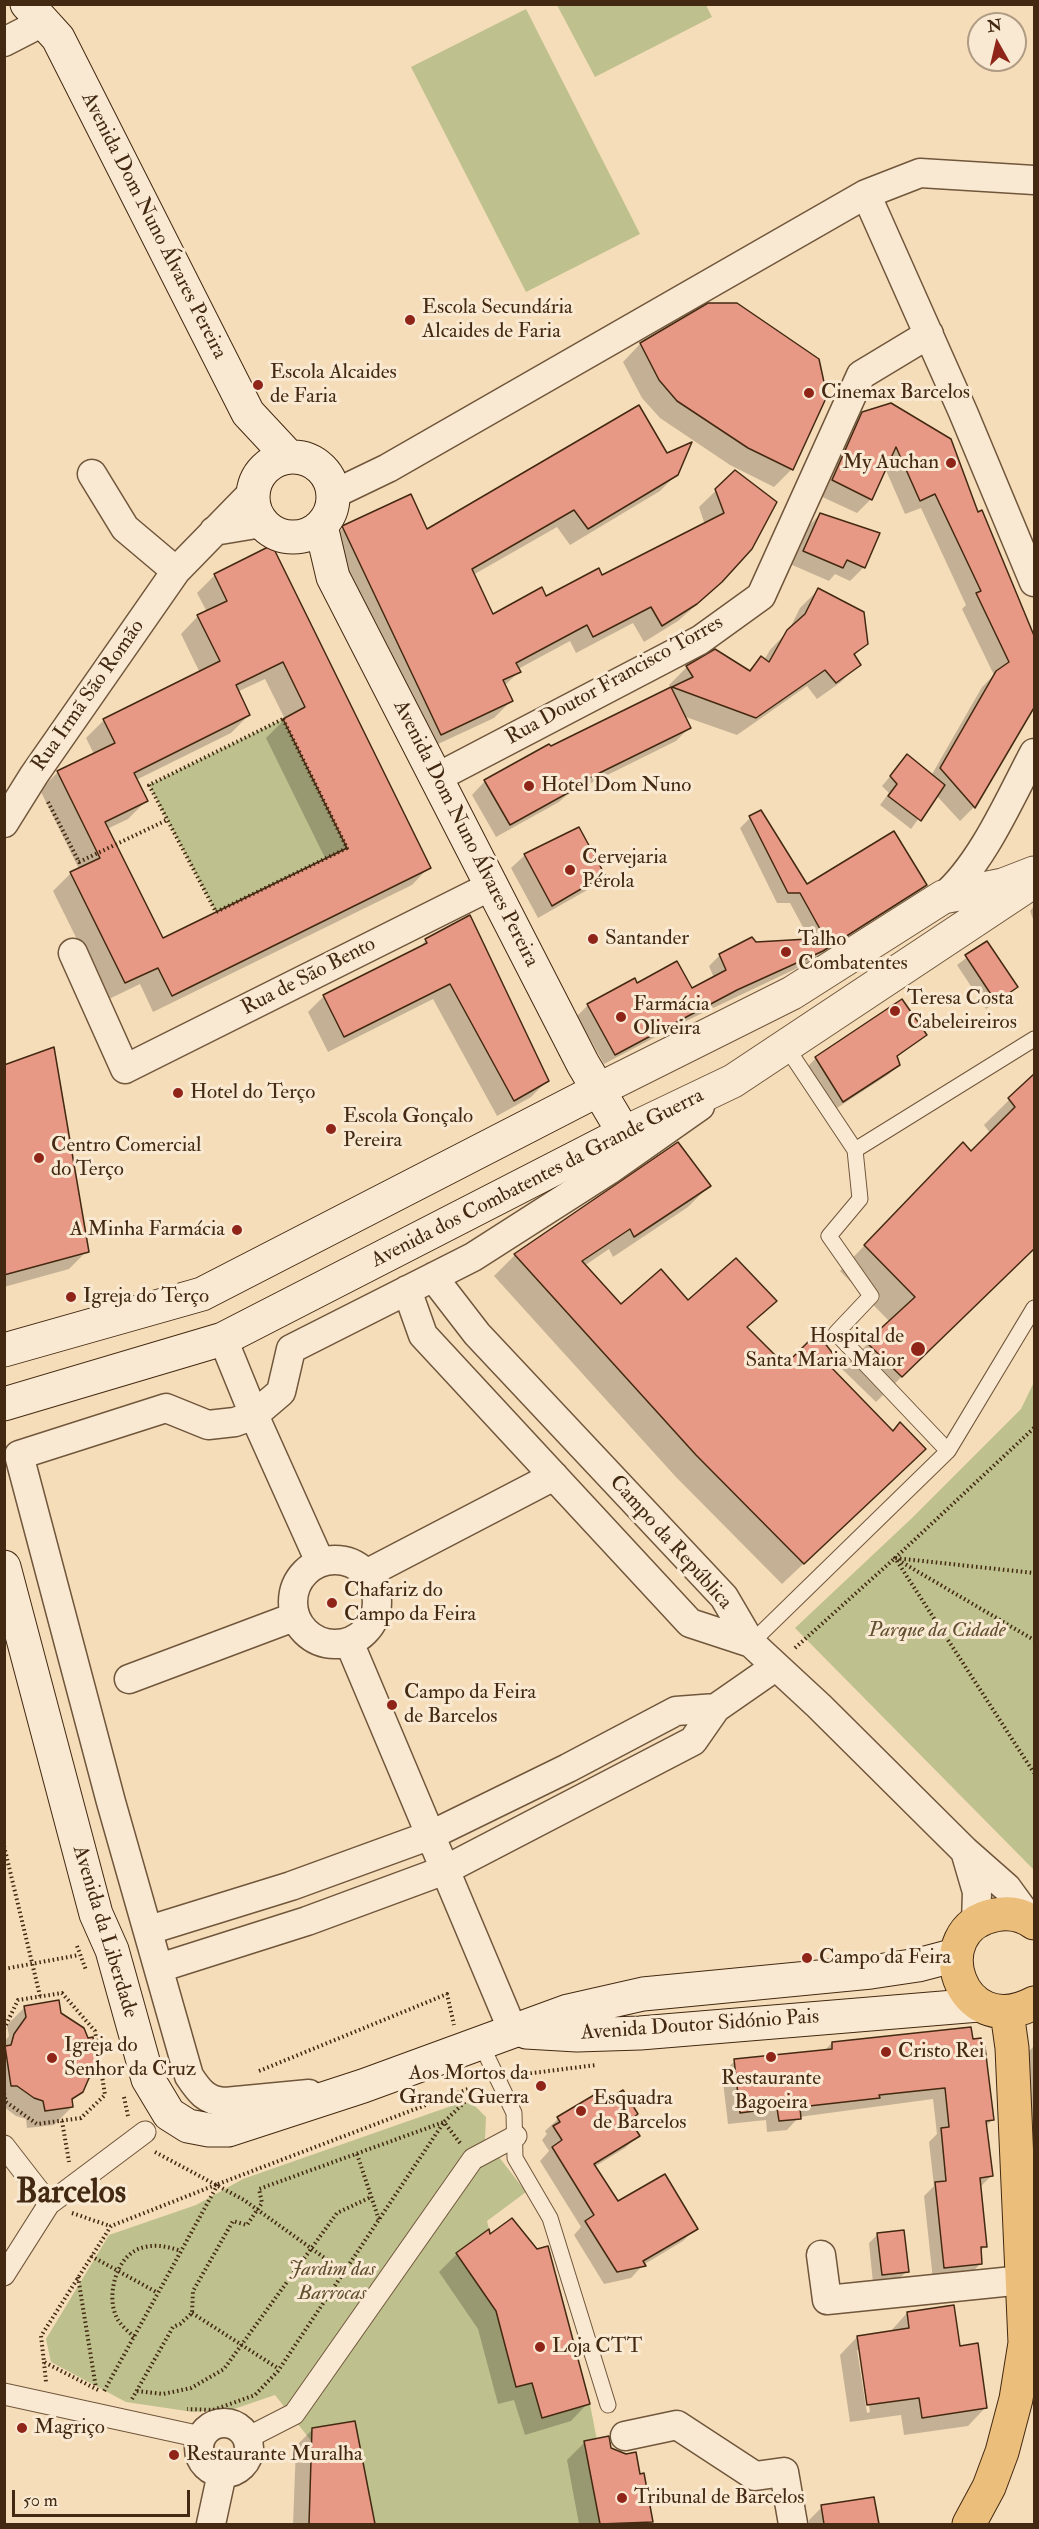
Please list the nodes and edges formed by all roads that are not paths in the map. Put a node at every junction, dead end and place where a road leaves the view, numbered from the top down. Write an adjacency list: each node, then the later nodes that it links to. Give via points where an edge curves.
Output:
1 (46, 17): 2 (street); 6 (main road, Avenida Dom Nuno Álvares Pereira)
2 (4, 42)
3 (1035, 180): 4 (street, via 920,173)
4 (866, 194): 5 (street); 9 (street, via 388,468)
5 (928, 334): 13 (street); 15 (street, Rua Doutor Francisco Torres, via 861,375 761,596 700,640)
6 (248, 413): 7 (main road, Avenida Dom Nuno Álvares Pereira); 10 (main road, Avenida Dom Nuno Álvares Pereira)
7 (289, 457): 9 (main road, via 300,457 320,467); 10 (main road, via 268,465)
8 (92, 474): 12 (street, via 125,528)
9 (334, 494): 11 (main road, via 332,507)
10 (256, 499): 11 (main road, Avenida Dom Nuno Álvares Pereira, via 280,535); 12 (street, Rua Irmã São Romão, via 214,531)
11 (306, 532): 15 (main road, Avenida Dom Nuno Álvares Pereira)
12 (176, 571): 16 (street, Rua Irmã São Romão)
13 (1035, 582)
14 (1035, 753): 20 (street, via 983,846)
15 (436, 778): 19 (main road, Avenida Dom Nuno Álvares Pereira)
16 (4, 823)
17 (1035, 873): 20 (main road, via 1003,885)
18 (1035, 880): 24 (main road, Avenida dos Combatentes da Grande Guerra)
19 (494, 885): 21 (street, Rua de São Bento, via 125,1069); 28 (main road, Avenida Dom Nuno Álvares Pereira)
20 (943, 897): 22 (main road)
21 (73, 953)
22 (792, 993): 23 (main road); 24 (main road, via 807,1007)
23 (759, 1011): 26 (main road, via 768,1032); 28 (main road)
24 (815, 1029): 26 (main road, Avenida dos Combatentes da Grande Guerra)
25 (1035, 1039): 30 (lane)
26 (787, 1048): 27 (main road, Avenida dos Combatentes da Grande Guerra); 30 (lane)
27 (733, 1082): 29 (main road, Avenida dos Combatentes da Grande Guerra); 31 (street)
28 (598, 1090): 29 (main road, Avenida Dom Nuno Álvares Pereira); 33 (main road)
29 (624, 1133): 31 (street, via 620,1152); 37 (main road, Avenida dos Combatentes da Grande Guerra)
30 (855, 1150): 41 (lane, via 860,1199 829,1236 871,1296 836,1333)
31 (609, 1170): 32 (street, via 473,1257)
32 (433, 1277): 34 (street); 48 (street, Campo da República, via 477,1334 724,1597)
33 (220, 1285): 35 (main road); 37 (main road, via 234,1304)
34 (407, 1290): 40 (street, via 291,1349 281,1392); 42 (street, via 423,1335)
35 (187, 1299): 37 (main road, via 189,1323); 38 (main road)
36 (1035, 1308): 41 (lane)
37 (221, 1338): 39 (main road, Avenida dos Combatentes da Grande Guerra); 40 (street)
38 (4, 1350)
39 (4, 1404)
40 (254, 1415): 43 (street); 54 (street, via 208,1425 166,1408 19,1455)
41 (948, 1451): 48 (lane)
42 (554, 1476): 45 (street); 48 (street, via 690,1623)
43 (320, 1562): 45 (street, via 337,1560 353,1564); 46 (street, via 306,1570 296,1584 292,1600)
44 (4, 1567): 55 (main road, Avenida da Liberdade)
45 (366, 1574): 47 (street, via 375,1588 373,1620 363,1634)
46 (294, 1617): 47 (street, via 316,1641 333,1645); 50 (street)
47 (349, 1642): 56 (street)
48 (751, 1643): 49 (street, Campo da República)
49 (775, 1667): 51 (street); 57 (street, Campo da República)
50 (129, 1679)
51 (716, 1708): 52 (street, via 676,1711); 53 (street, via 693,1741)
52 (568, 1768): 53 (street); 56 (street)
53 (585, 1798): 58 (street)
54 (111, 1802): 55 (street); 63 (street)
55 (69, 1812): 69 (main road, Avenida da Liberdade, via 96,1914 112,1950 148,2079 169,2114 188,2126 228,2130)
56 (431, 1835): 58 (street); 59 (street)
57 (965, 1851): 61 (street, Campo da República, via 1012,1894); 62 (street, Campo da República, via 977,1892)
58 (445, 1870): 60 (street); 67 (street)
59 (291, 1886): 60 (street); 63 (street)
60 (307, 1921): 65 (street)
61 (1033, 1922): 62 (main road, via 1003,1913)
62 (976, 1923): 64 (main road, via 959,1943)
63 (149, 1930): 65 (street)
64 (956, 1955): 66 (main road, via 960,1984 968,1996); 67 (main road, Avenida Doutor Sidónio Pais, via 871,1972 643,1994 568,2011)
65 (159, 1968): 69 (street, via 189,2076 198,2091 212,2101 286,2098)
66 (1018, 2005): 67 (main road, Avenida Doutor Sidónio Pais, via 640,2033); 76 (main road, via 1012,2048)
67 (513, 2031): 68 (main road, Avenida da Liberdade)
68 (481, 2044): 69 (main road, Avenida da Liberdade); 71 (lane, via 514,2113)
69 (363, 2085)
70 (145, 2132): 73 (street)
71 (516, 2136): 78 (lane, via 515,2158 550,2218); 81 (street, via 473,2159 294,2414)
72 (4, 2146): 73 (street)
73 (49, 2204): 75 (street)
74 (821, 2254): 76 (street, via 827,2300)
75 (4, 2275)
76 (1023, 2280): 85 (main road, via 1025,2343 1016,2399 989,2487)
77 (4, 2394): 80 (street)
78 (608, 2405)
79 (624, 2436): 84 (street, via 677,2425 755,2476 784,2472)
80 (201, 2437): 81 (street, via 206,2429 224,2423 234,2425); 82 (street, via 200,2456 212,2470)
81 (247, 2438): 82 (street, via 248,2455 244,2462)
82 (222, 2473): 83 (street)
83 (211, 2524)
84 (793, 2524)
85 (969, 2524)

